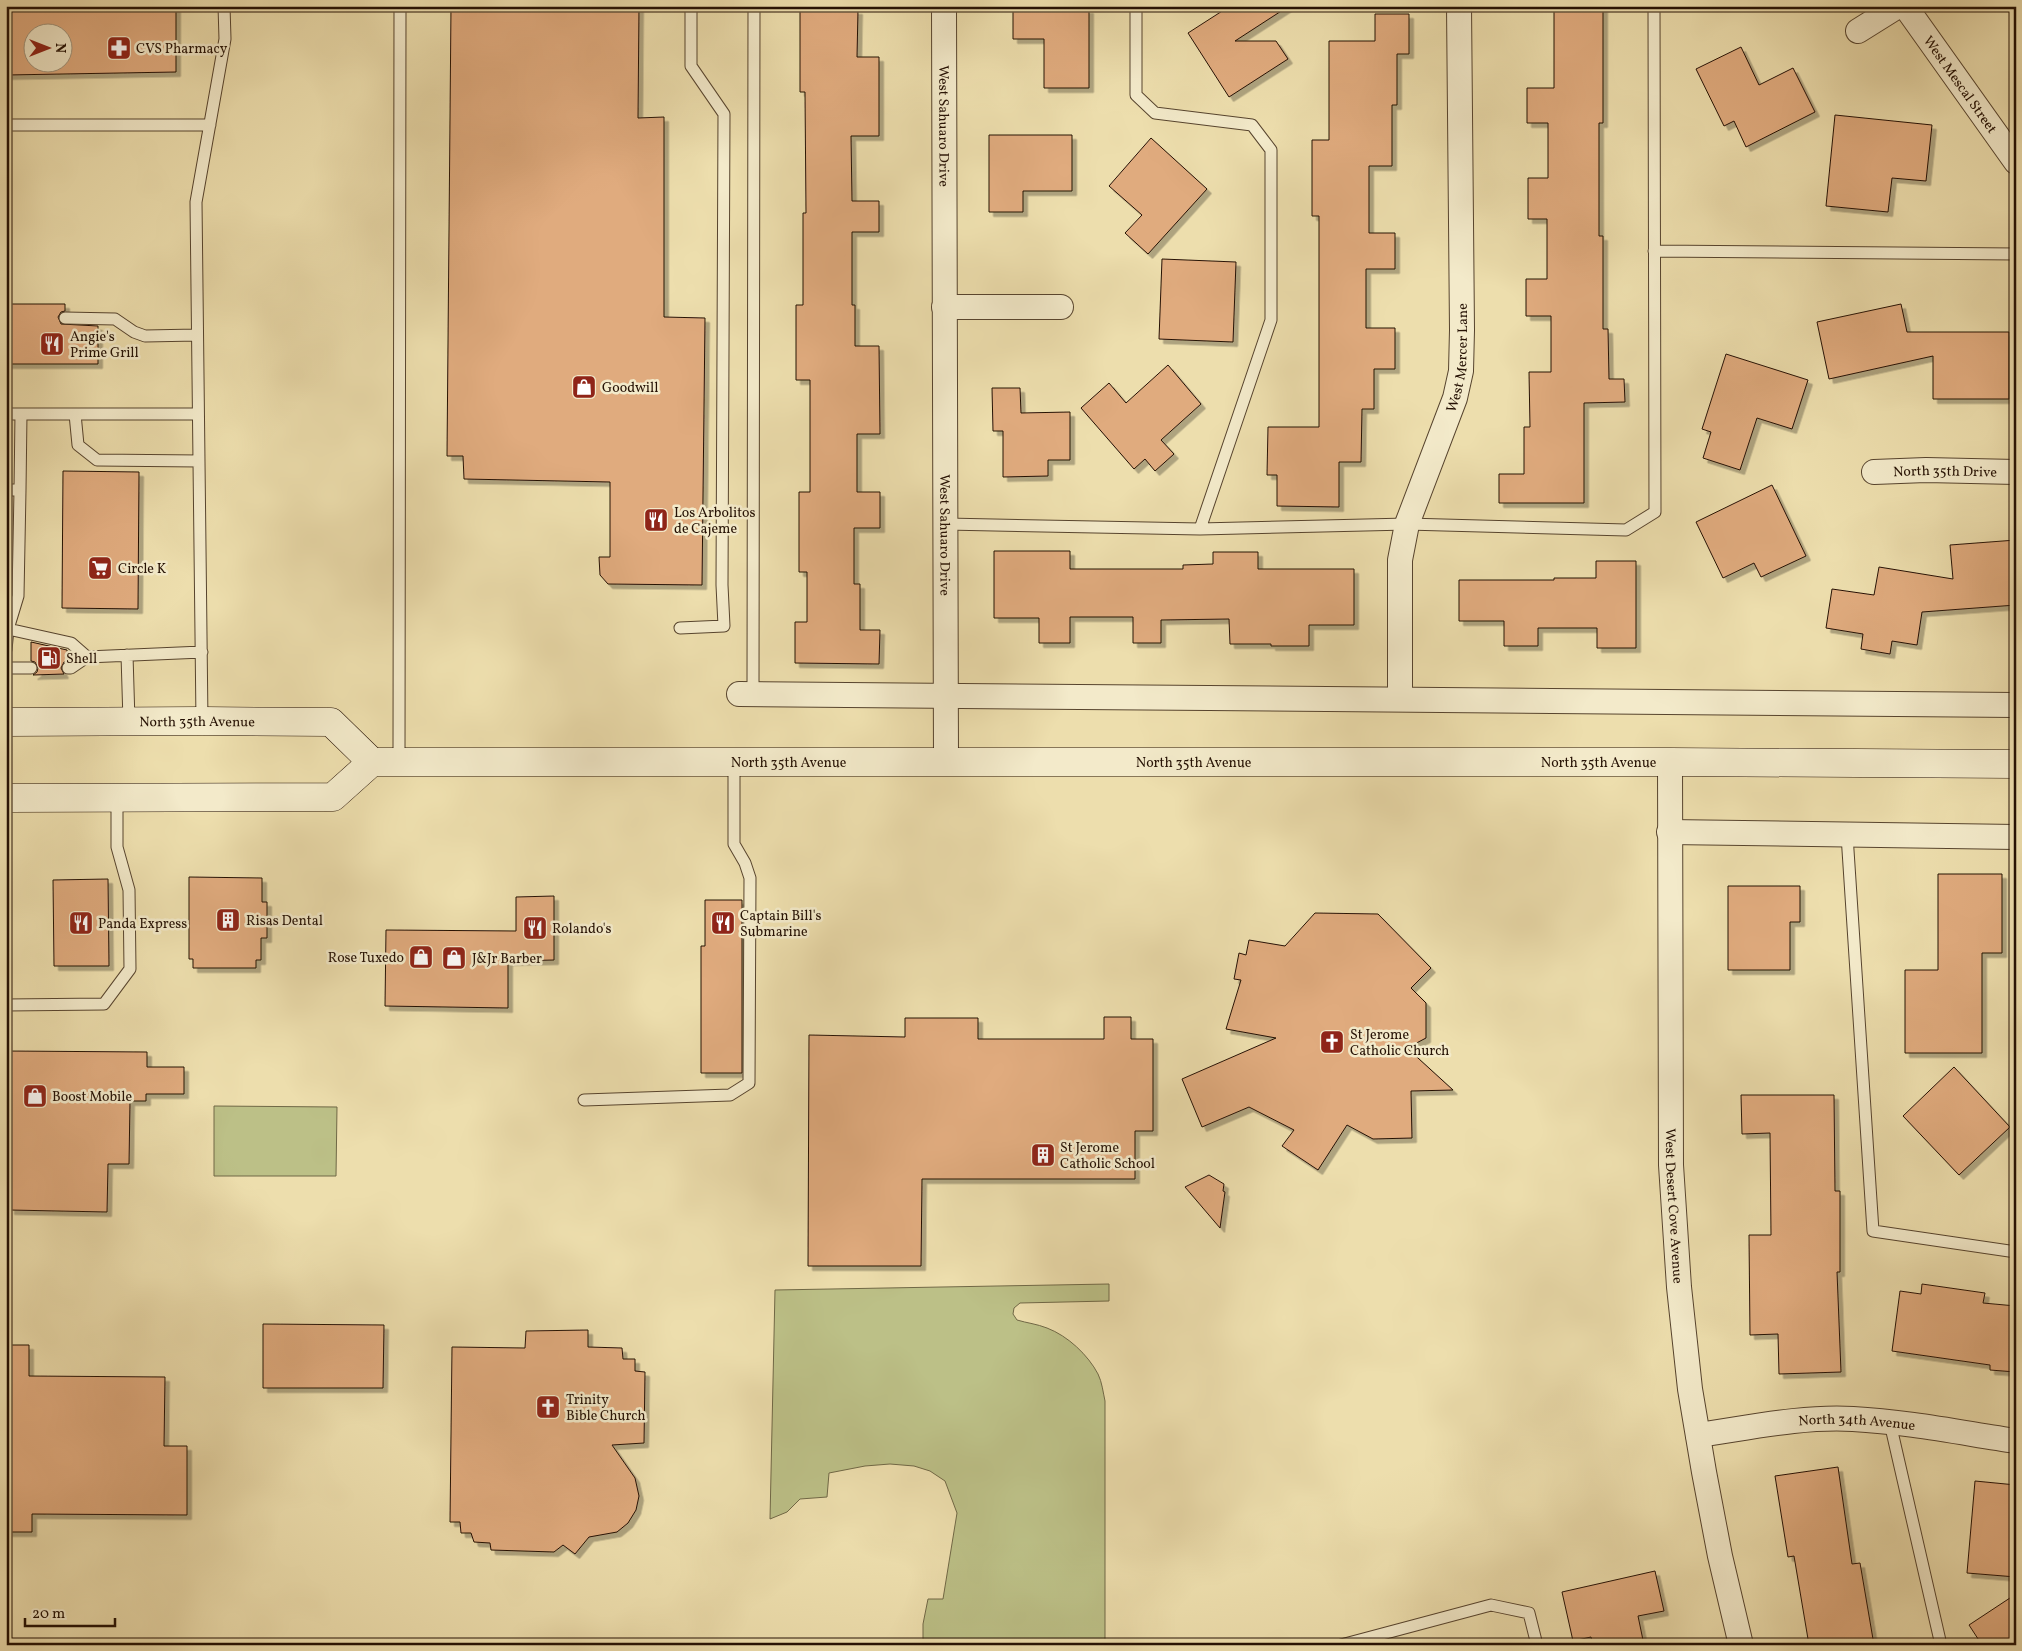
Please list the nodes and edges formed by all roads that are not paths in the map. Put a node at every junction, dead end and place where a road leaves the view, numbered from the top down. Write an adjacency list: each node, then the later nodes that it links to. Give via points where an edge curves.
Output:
1 (224, 6): 13 (lane, via 225,39)
2 (400, 6): 49 (lane)
3 (691, 6): 33 (lane, via 691,66 724,114 724,626)
4 (754, 6): 42 (lane)
5 (944, 6): 17 (street, West Sahuaro Drive)
6 (1136, 6): 32 (lane, via 1136,95 1155,113 1252,125 1271,150 1271,320)
7 (1459, 6): 31 (street, West Mercer Lane, via 1461,371 1455,398)
8 (1654, 6): 15 (lane)
9 (1898, 6): 11 (street)
10 (1905, 6): 14 (street, West Mescal Street)
11 (1858, 31)
12 (6, 125): 13 (lane)
13 (210, 125): 20 (lane, via 196,202)
14 (2016, 162)
15 (1654, 251): 16 (lane); 31 (lane, via 1655,512 1626,530)
16 (2016, 254)
17 (944, 307): 18 (street); 30 (street, West Sahuaro Drive)
18 (1061, 307)
19 (65, 318): 20 (lane, via 115,319 145,336)
20 (197, 335): 24 (lane)
21 (6, 414): 22 (lane)
22 (21, 414): 23 (lane); 29 (lane)
23 (75, 414): 24 (lane); 25 (lane, via 78,445 97,460)
24 (198, 414): 25 (lane)
25 (199, 461): 36 (lane)
26 (1874, 472): 27 (street, North 35th Drive)
27 (2016, 472)
28 (6, 490): 29 (lane)
29 (20, 490): 34 (lane, via 18,596)
30 (946, 524): 32 (lane); 43 (street, West Sahuaro Drive)
31 (1407, 524): 32 (lane); 44 (street, West Mercer Lane, via 1400,560)
32 (1200, 528)
33 (680, 628)
34 (7, 629): 35 (lane); 38 (lane, via 71,643)
35 (6, 650)
36 (202, 652): 37 (lane); 47 (lane)
37 (127, 655): 38 (lane); 46 (lane)
38 (87, 657): 41 (lane)
39 (6, 668): 40 (lane)
40 (31, 668)
41 (68, 668)
42 (746, 694): 43 (street)
43 (945, 695): 44 (street); 52 (street, West Sahuaro Drive)
44 (1400, 698): 45 (street)
45 (2016, 705)
46 (129, 721): 47 (main road, North 35th Avenue); 48 (main road, North 35th Avenue)
47 (202, 721): 50 (main road, North 35th Avenue, via 331,722)
48 (6, 722)
49 (399, 761): 50 (main road, North 35th Avenue); 51 (main road, North 35th Avenue)
50 (372, 762): 56 (main road, via 333,797)
51 (734, 762): 52 (main road, North 35th Avenue); 61 (lane, via 734,844 750,878 749,1083 730,1096)
52 (946, 762): 53 (main road, North 35th Avenue)
53 (1670, 762): 54 (main road, North 35th Avenue); 57 (street, West Desert Cove Avenue)
54 (2016, 764)
55 (6, 798): 56 (main road)
56 (117, 798): 60 (lane, via 117,847 129,890 130,969 104,1004)
57 (1669, 832): 58 (street); 64 (street, West Desert Cove Avenue, via 1671,1165 1679,1287)
58 (1847, 835): 59 (street); 62 (lane, via 1873,1231)
59 (2016, 837)
60 (6, 1005)
61 (584, 1100)
62 (2016, 1252)
63 (1890, 1423): 64 (street, North 34th Avenue, via 1852,1419 1796,1421); 65 (street, North 34th Avenue); 69 (lane)
64 (1698, 1435): 68 (street, West Desert Cove Avenue, via 1720,1556)
65 (2016, 1441)
66 (1341, 1645): 67 (lane, via 1491,1605 1529,1614)
67 (1537, 1645)
68 (1742, 1645)
69 (1941, 1645)

